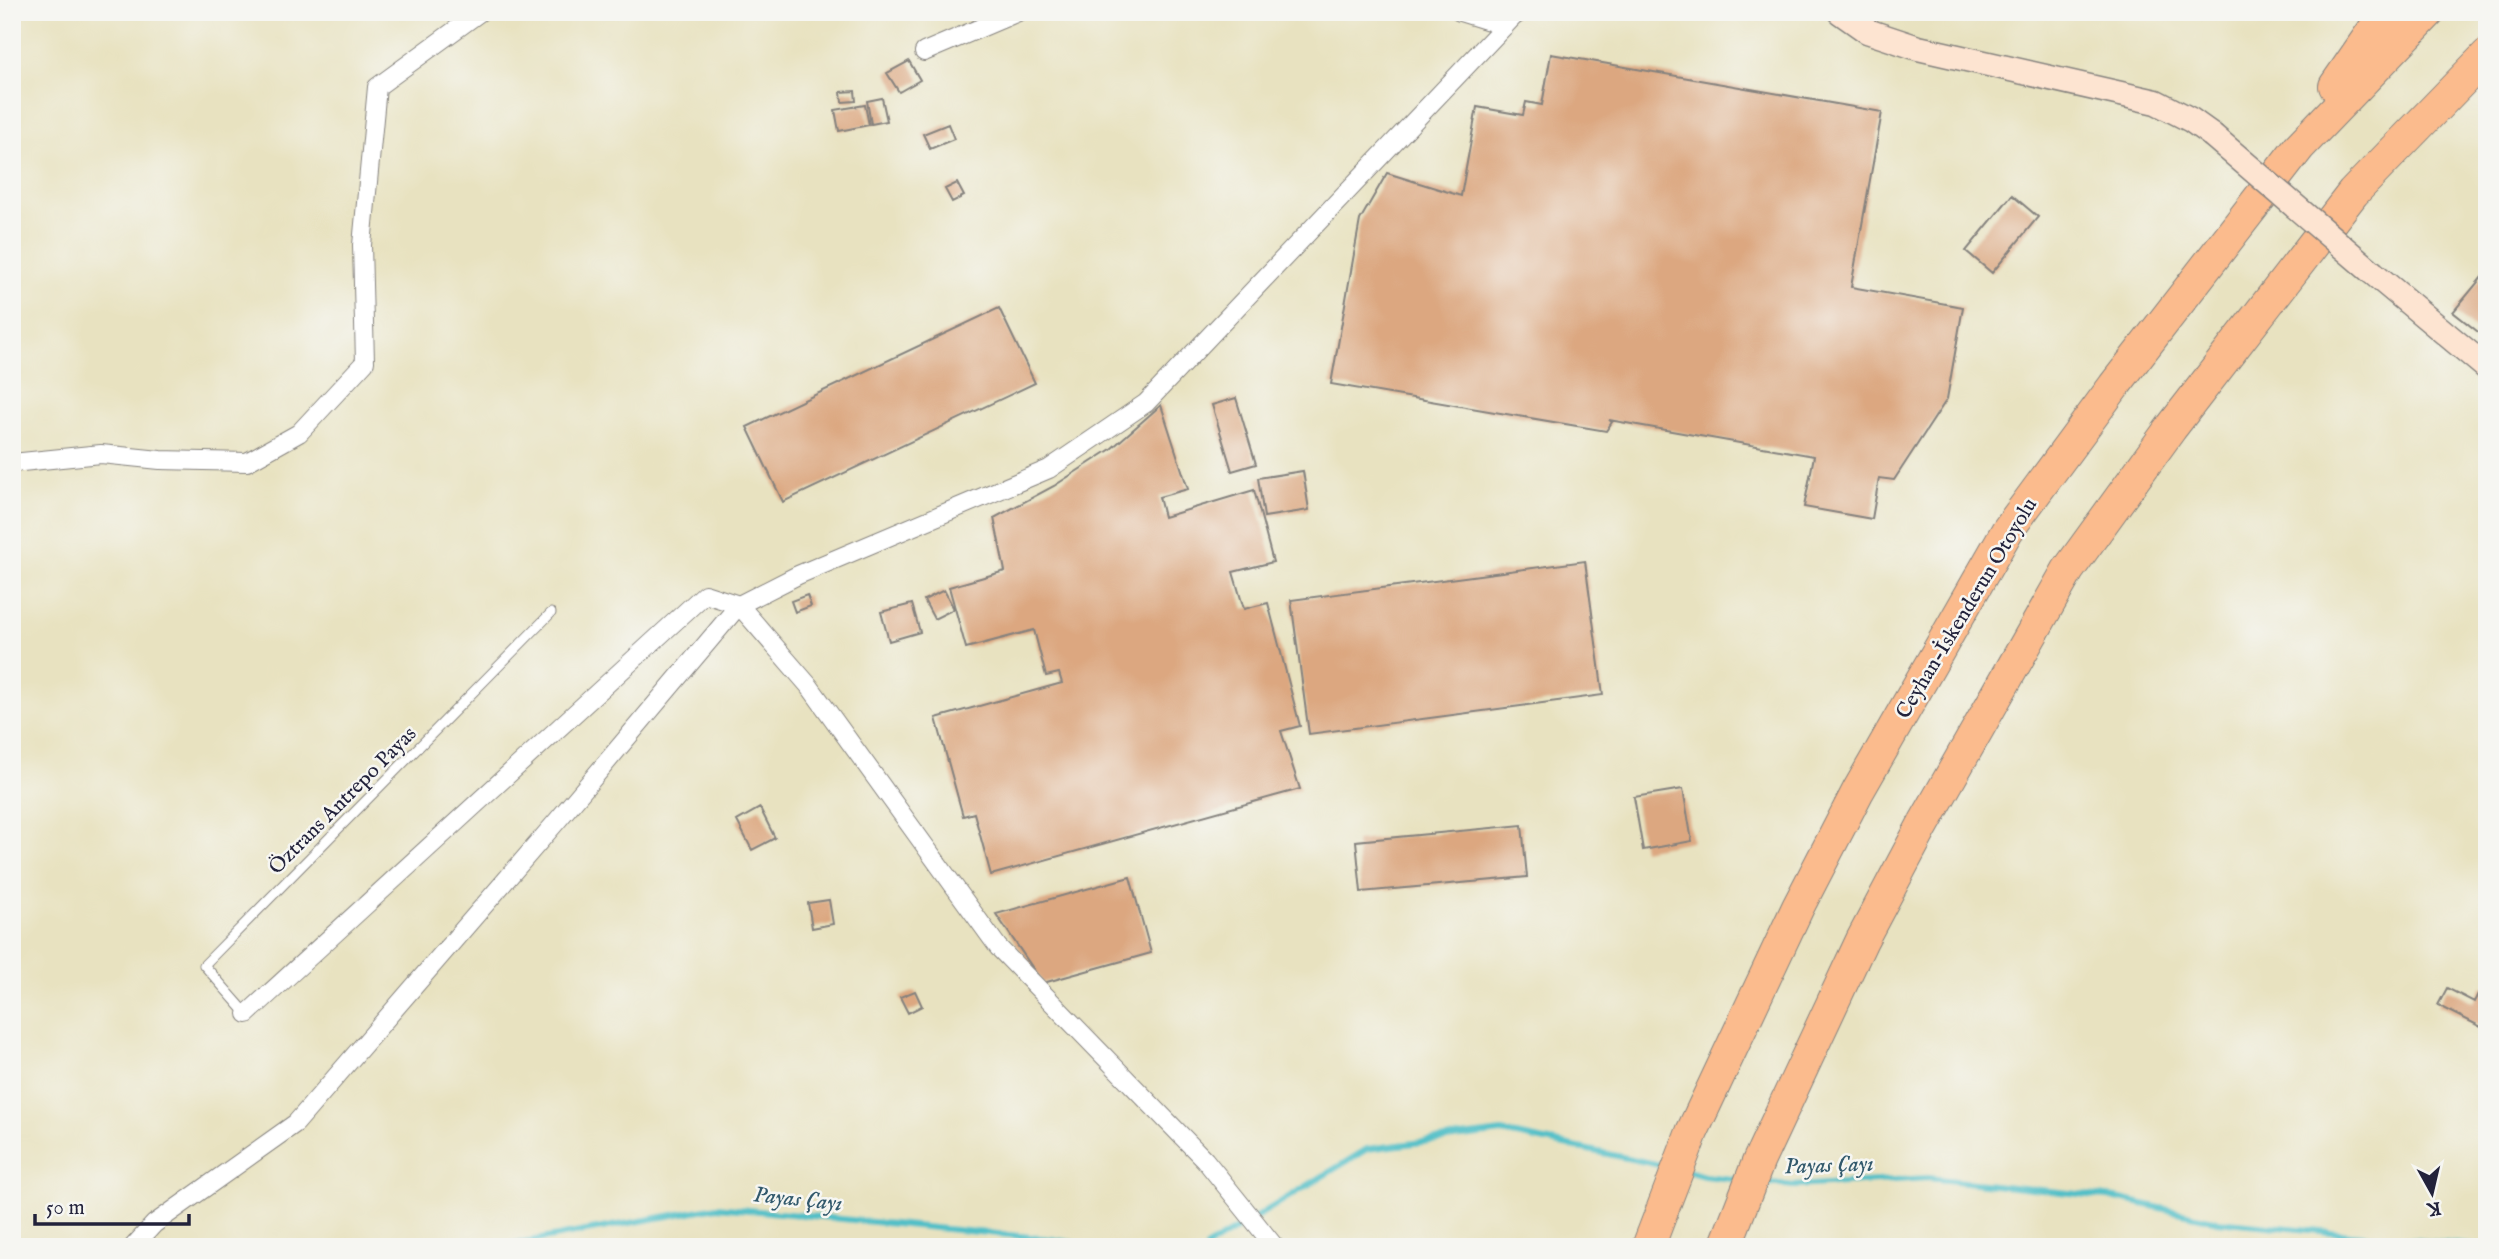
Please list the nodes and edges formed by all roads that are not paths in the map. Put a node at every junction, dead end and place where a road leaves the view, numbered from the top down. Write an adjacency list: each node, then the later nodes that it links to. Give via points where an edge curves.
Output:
1 (480, 12): 13 (street, via 377,87 362,246 365,362 299,433 247,463 100,454)
2 (1018, 12): 9 (street)
3 (1460, 12): 8 (street)
4 (1520, 12): 8 (street)
5 (1840, 12): 11 (street, bridge, via 1867,31 1918,48 2156,102 2191,120)
6 (2386, 12): 12 (highway)
7 (2428, 12): 12 (highway, Ceyhan-İskenderun Otoyolu, via 2299,147)
8 (1505, 26): 14 (street, via 1146,403 1049,469 798,575)
9 (924, 52)
10 (2487, 55): 20 (highway, via 2353,193 2068,570 1861,940 1759,1160)
11 (2487, 368)
12 (2114, 386): 19 (highway, Ceyhan-İskenderun Otoyolu, via 2007,531 1858,791 1692,1132)
13 (12, 463)
14 (740, 605): 16 (street, via 705,594); 17 (street, via 296,1123 154,1224); 18 (street, via 810,687 998,947 1205,1160)
15 (551, 613): 16 (lane, Öztrans Antrepo Payas, via 204,965)
16 (247, 1014)
17 (133, 1247)
18 (1275, 1247)
19 (1648, 1247)
20 (1725, 1247)

